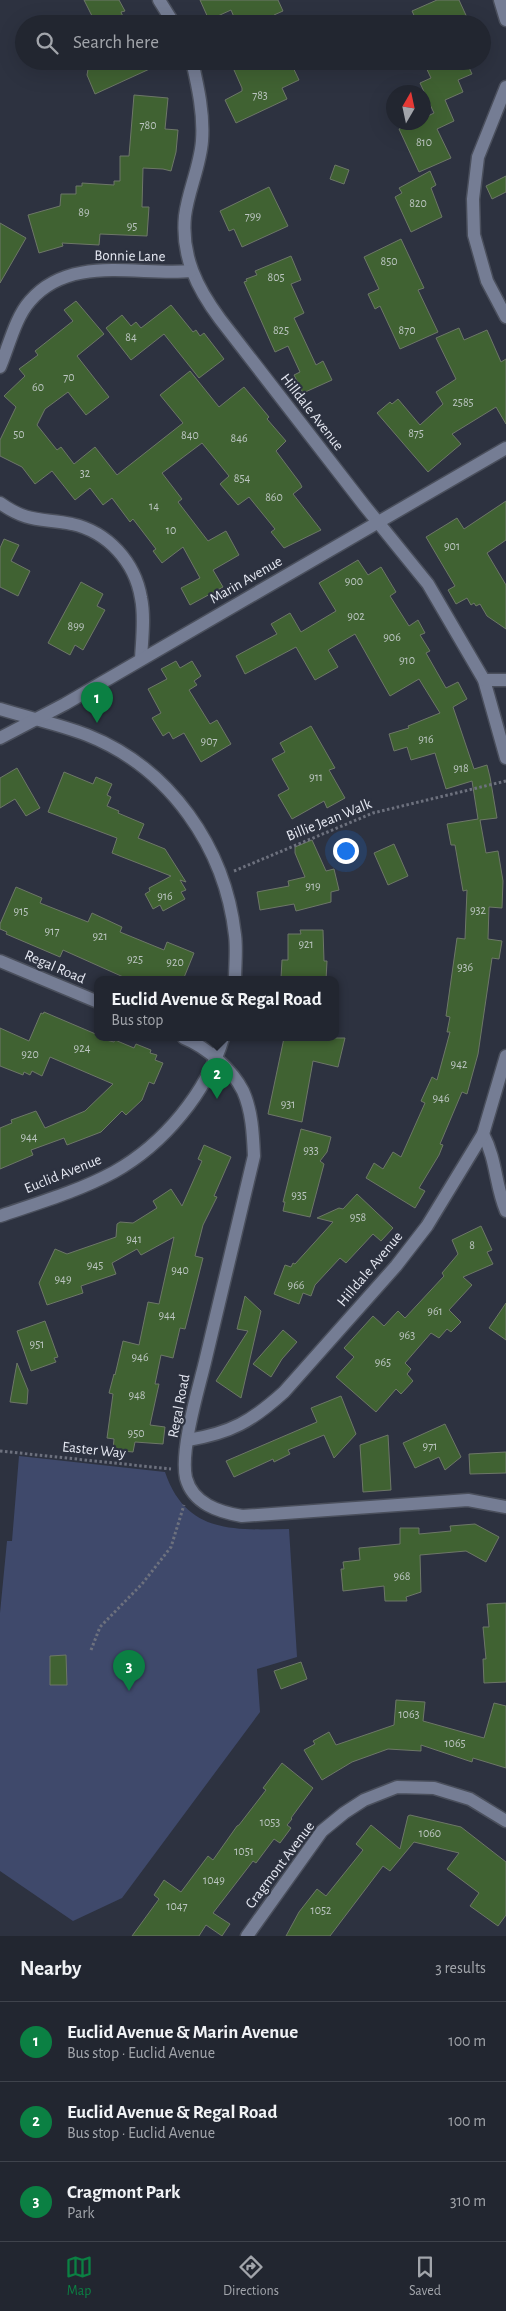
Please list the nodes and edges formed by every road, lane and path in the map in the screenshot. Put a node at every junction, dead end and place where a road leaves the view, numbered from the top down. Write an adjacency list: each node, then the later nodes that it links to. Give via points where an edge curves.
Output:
1 (159, 0): 3 (street)
2 (500, 0): 4 (street)
3 (168, 15)
4 (506, 20)
5 (194, 70): 7 (street, Hilldale Avenue, via 202,115 202,140 185,215 184,241)
6 (506, 86): 8 (street, via 478,157 472,199 474,235 486,281)
7 (191, 271): 9 (street, Bonnie Lane, via 79,272 58,280 41,290 22,313); 12 (street, Hilldale Avenue, via 202,295)
8 (506, 317)
9 (0, 367)
10 (506, 448): 12 (street, Marin Avenue)
11 (0, 503): 13 (street, via 16,514 35,520 73,524 95,532 113,544 129,564 142,599)
12 (377, 523): 13 (street, Marin Avenue); 14 (street, Hilldale Avenue, via 428,584)
13 (142, 659): 17 (street, Marin Avenue)
14 (484, 680): 15 (street); 19 (street, Hilldale Avenue)
15 (506, 680)
16 (0, 709): 17 (street)
17 (35, 719): 18 (street, Marin Avenue); 21 (street, via 88,735 126,754 156,779 202,832)
18 (0, 738)
19 (506, 758)
20 (506, 781): 21 (path, Billie Jean Walk, via 373,813)
21 (222, 876): 23 (street, via 236,936)
22 (0, 961): 24 (street, Regal Road)
23 (236, 976)
24 (94, 1000)
25 (192, 1041): 28 (street, Regal Road)
26 (222, 1041): 28 (street, Euclid Avenue)
27 (506, 1056): 29 (street, Hilldale Avenue)
28 (217, 1059): 31 (street, Euclid Avenue, via 188,1105 149,1147 115,1171 81,1188); 32 (street, Regal Road, via 243,1091 252,1126 254,1156)
29 (483, 1134): 30 (street, via 496,1164 500,1198); 32 (street, Hilldale Avenue, via 427,1226 396,1266 284,1392 244,1424)
30 (506, 1211)
31 (0, 1216)
32 (188, 1440): 34 (street, Regal Road)
33 (0, 1451): 34 (path, Easter Way)
34 (186, 1470): 35 (street, Regal Road)
35 (192, 1489): 36 (street, Regal Road, via 202,1502 219,1512 242,1516 468,1500); 37 (path, via 182,1509 171,1547 142,1584 100,1627)
36 (506, 1507)
37 (91, 1650)
38 (506, 1822): 39 (street, Cragmont Avenue, via 470,1799 434,1788 397,1787 364,1800 322,1831)
39 (247, 1936)

